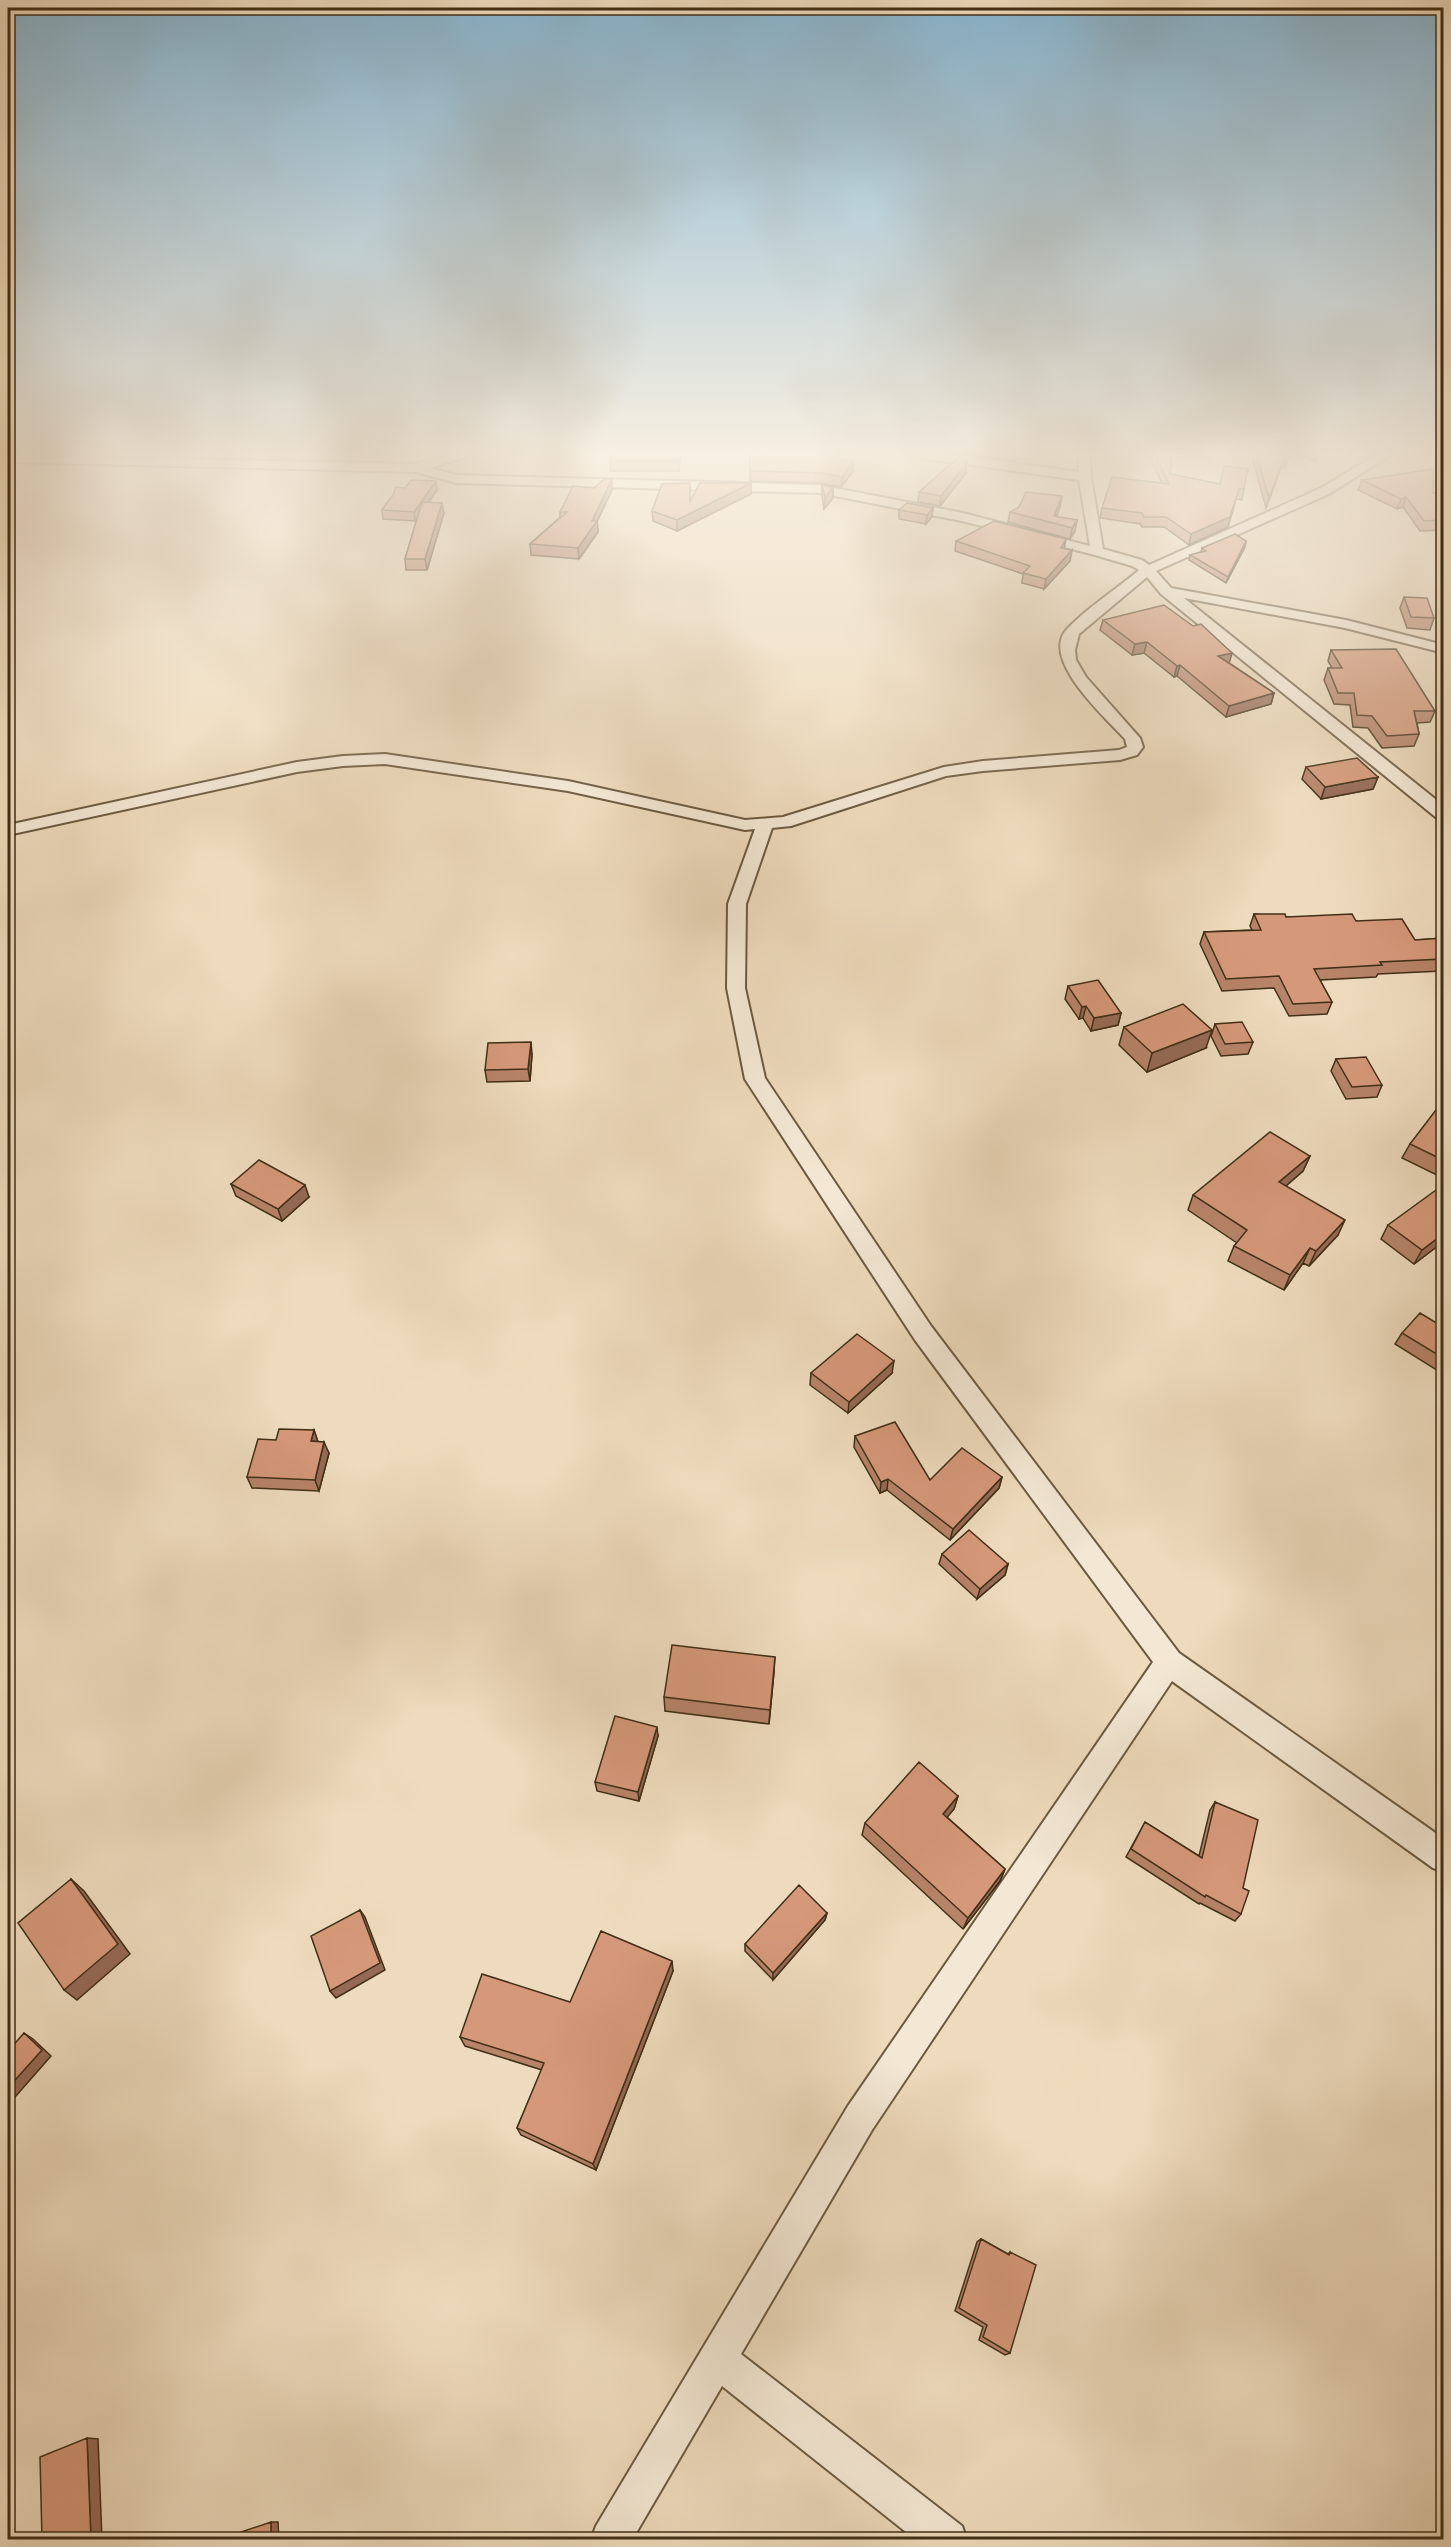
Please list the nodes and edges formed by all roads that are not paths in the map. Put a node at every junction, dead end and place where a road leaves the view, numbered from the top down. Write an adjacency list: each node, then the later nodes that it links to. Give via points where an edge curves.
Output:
1 (1146, 572): 6 (street, via 1072,632 1067,646 1076,672 1132,738 1135,747 1131,752 944,772)
2 (1150, 572): 3 (street)
3 (1166, 591): 4 (street, via 1346,624); 5 (street)
4 (1443, 649)
5 (1443, 815)
6 (765, 825): 7 (street, via 721,821 568,786 385,759 297,767); 8 (street, via 737,904 736,988 755,1079 922,1333)
7 (8, 830)
8 (1168, 1662): 9 (street); 10 (street, via 860,2118)
9 (1443, 1857)
10 (718, 2359): 11 (street); 12 (street)
11 (610, 2540)
12 (948, 2540)

